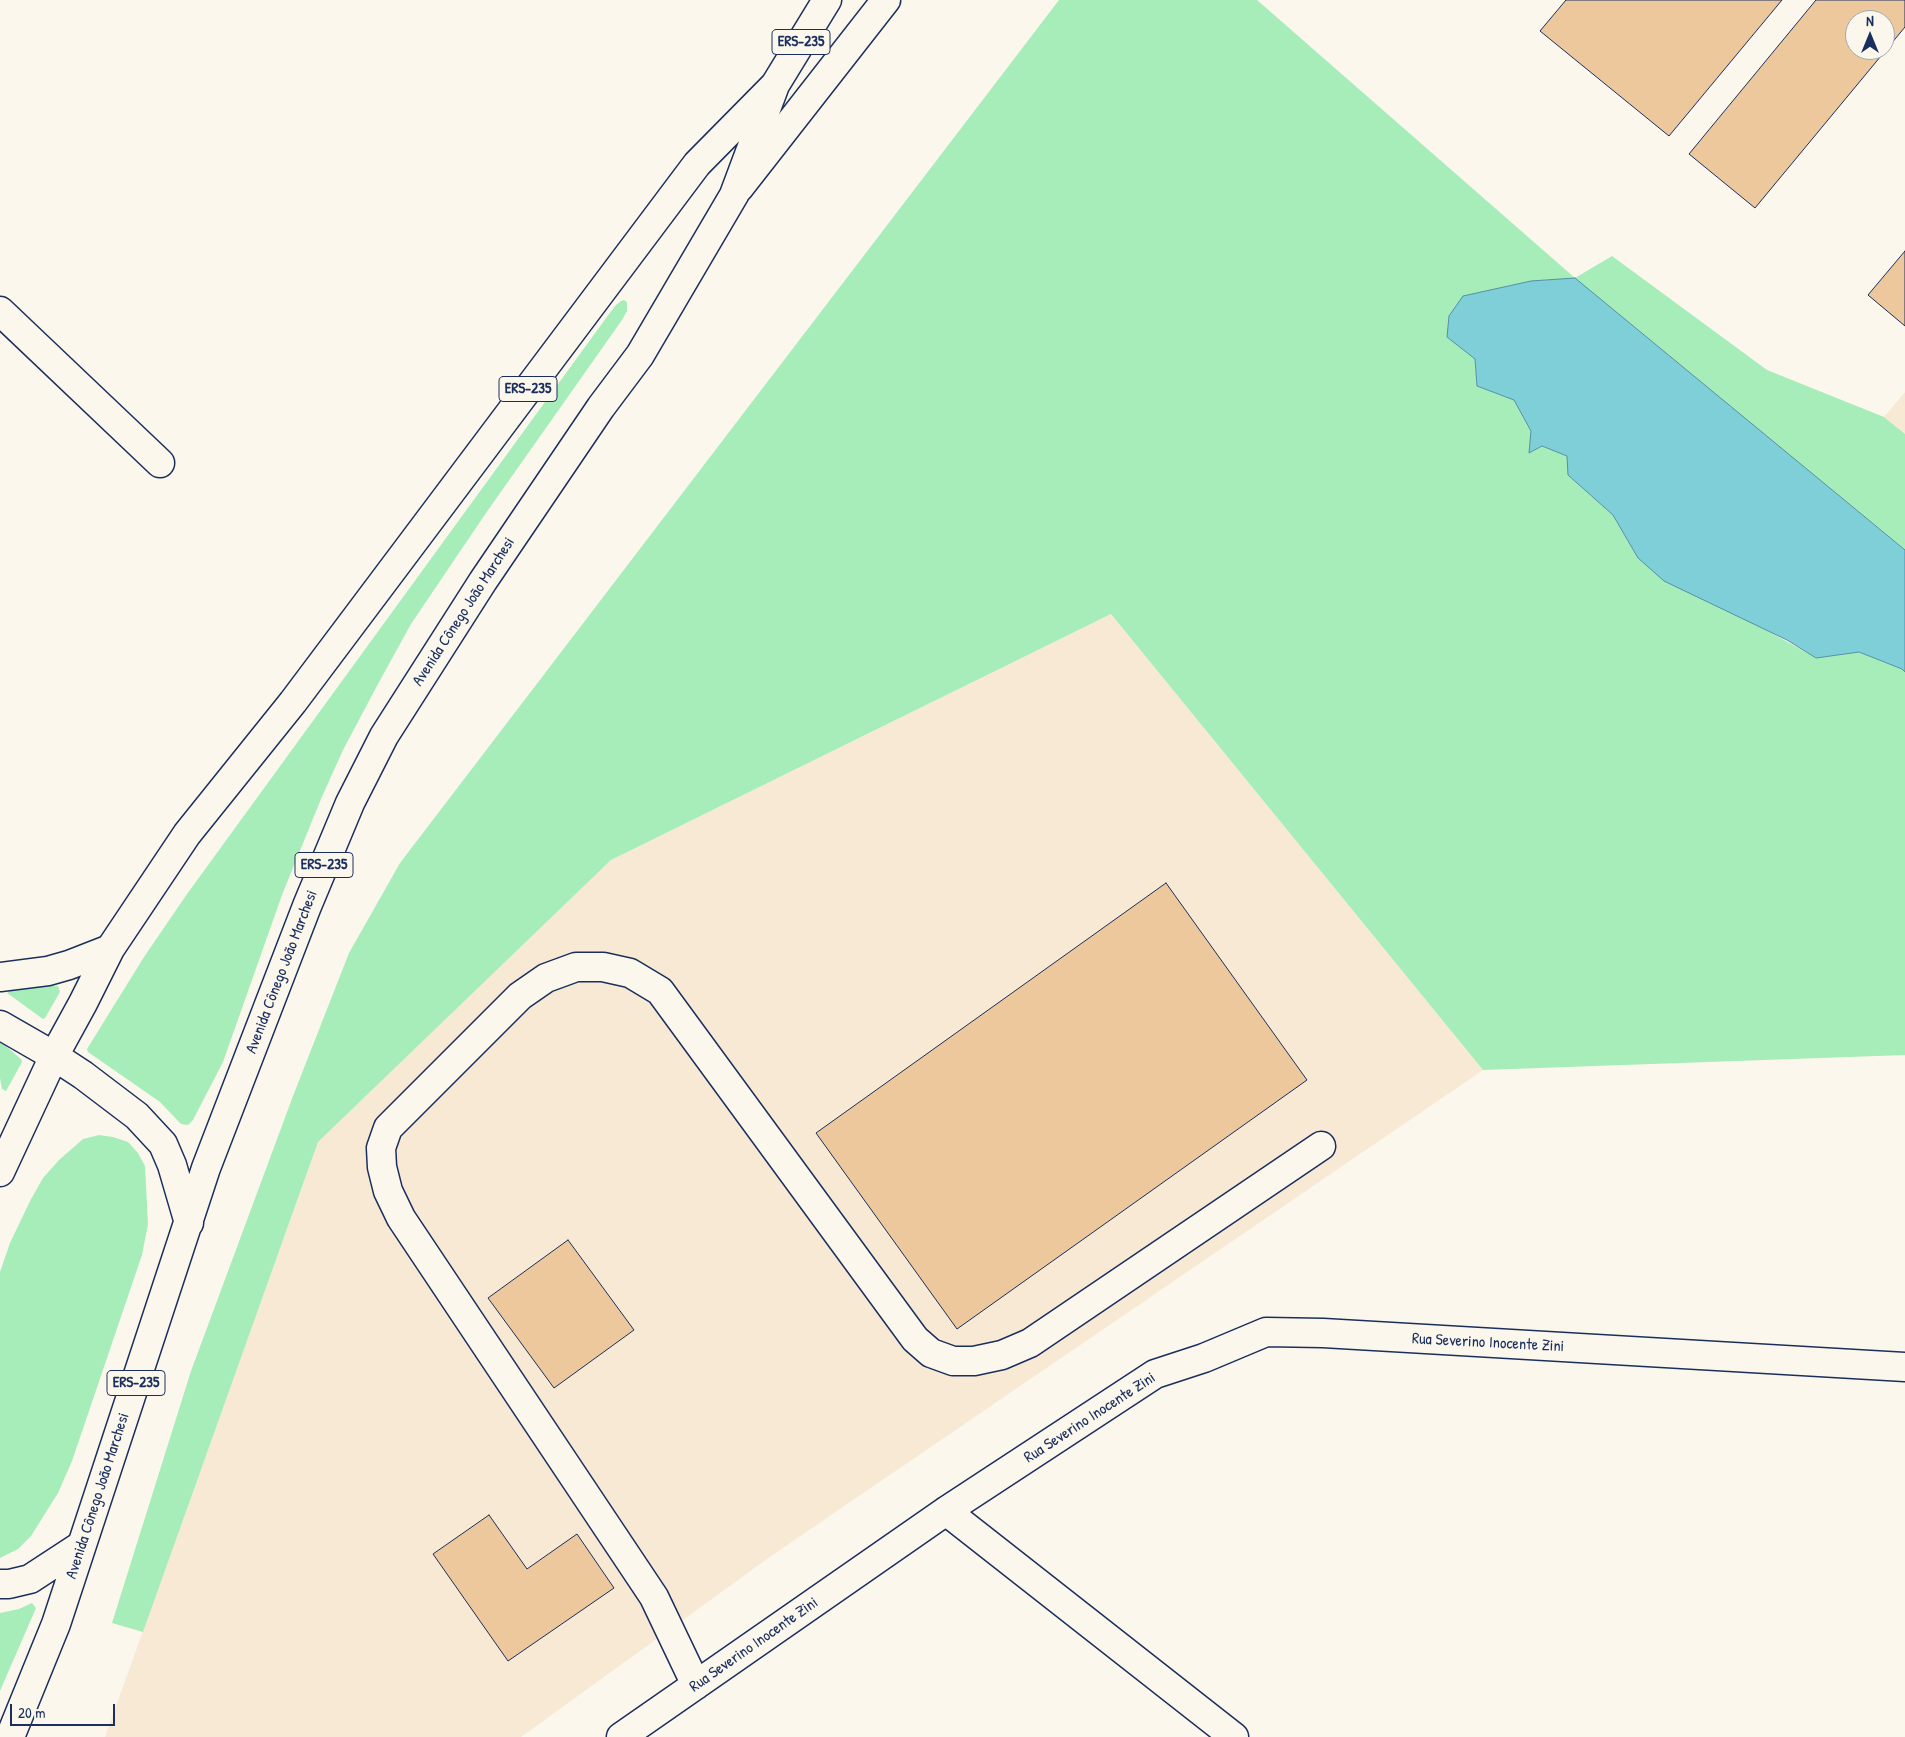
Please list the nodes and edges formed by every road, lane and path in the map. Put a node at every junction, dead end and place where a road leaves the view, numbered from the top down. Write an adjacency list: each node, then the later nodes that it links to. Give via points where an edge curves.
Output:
1 (827, 0): 3 (main road, ERS-235)
2 (886, 0): 4 (main road, Avenida Cônego João Marchesi)
3 (774, 85): 4 (main road, Avenida Cônego João Marchesi / ERS-235); 7 (main road, ERS-235, via 697,164 293,702 187,834)
4 (734, 195): 13 (main road, Avenida Cônego João Marchesi / ERS-235, via 640,356 601,407 483,580 384,736 350,803 307,906 206,1168)
5 (0, 311): 6 (main road)
6 (160, 463)
7 (110, 948): 8 (main road, via 69,966); 10 (main road, ERS-235)
8 (0, 977)
9 (0, 1025): 10 (main road)
10 (54, 1056): 12 (main road); 13 (main road, via 137,1116 163,1144)
11 (1321, 1146): 18 (main road, via 1030,1343 1002,1355 974,1361 953,1361 931,1353 914,1339 660,991 630,973 603,967 576,967 546,978 520,996 388,1128 381,1148 382,1167 401,1218 654,1597)
12 (0, 1172)
13 (189, 1223): 16 (main road, Avenida Cônego João Marchesi / ERS-235)
14 (1905, 1367): 15 (main road, Rua Severino Inocente Zini, via 1266,1332 1155,1374)
15 (946, 1511): 18 (main road, Rua Severino Inocente Zini); 21 (main road)
16 (82, 1545): 17 (main road, via 30,1579); 19 (main road, Avenida Cônego João Marchesi / ERS-235, via 48,1647)
17 (0, 1584)
18 (696, 1685): 20 (main road, Rua Severino Inocente Zini)
19 (10, 1737)
20 (621, 1737)
21 (1234, 1737)

